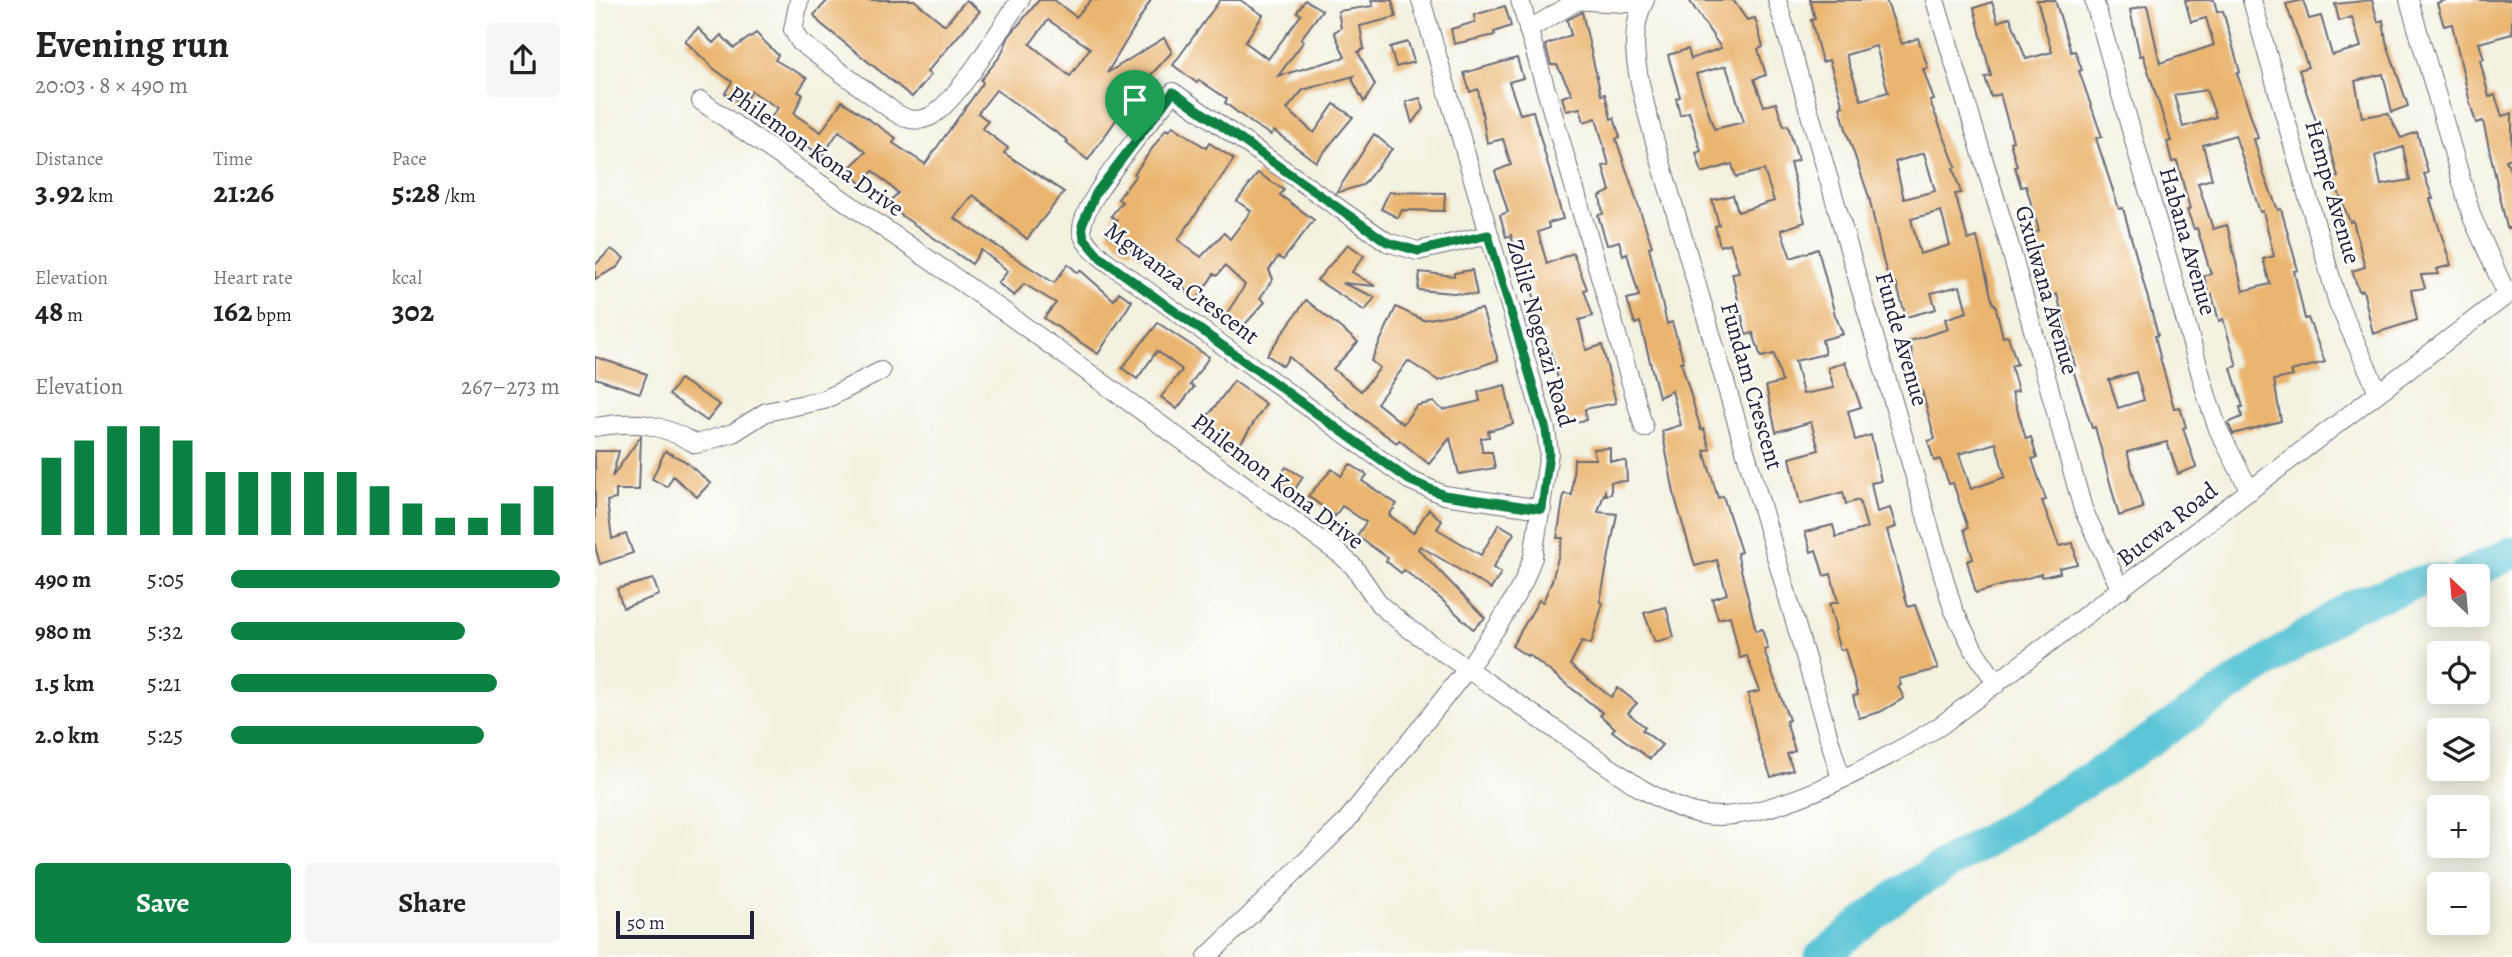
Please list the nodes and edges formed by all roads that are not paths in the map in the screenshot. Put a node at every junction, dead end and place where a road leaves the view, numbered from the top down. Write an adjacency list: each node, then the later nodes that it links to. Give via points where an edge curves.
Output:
1 (799, 0): 2 (street, via 793,30 800,42 893,111 916,120 939,110 961,85)
2 (1020, 0)
3 (1421, 0): 14 (street, Zolile Nogcazi Road)
4 (1520, 0): 12 (street)
5 (1777, 0): 24 (street, Funde Avenue, via 1953,609)
6 (1935, 0): 22 (street, Gxulwana Avenue, via 2083,509)
7 (2094, 0): 20 (street, Habana Avenue, via 2208,400)
8 (2252, 0): 17 (street, Hempe Avenue, via 2338,303)
9 (2409, 0): 15 (street, via 2472,216)
10 (1574, 1): 11 (street, Fundam Crescent); 12 (street)
11 (1644, 2): 25 (street, Fundam Crescent, via 1637,64 1650,125)
12 (1528, 30): 19 (street)
13 (702, 101): 23 (street, Philemon Kona Drive, via 1341,555 1390,614)
14 (1488, 235): 21 (street, Zolile Nogcazi Road, via 1546,430 1549,453); 21 (street, Mgwanza Crescent, via 1418,251 1387,242 1173,92 1096,193 1084,215 1082,232 1101,258 1409,480 1444,495)
15 (2509, 293): 17 (street, Bucwa Road)
16 (881, 371): 18 (street, via 824,400 766,412 733,433 695,444 650,424)
17 (2378, 393): 20 (street, Bucwa Road)
18 (595, 427)
19 (1644, 428)
20 (2249, 491): 22 (street, Bucwa Road)
21 (1542, 509): 23 (street, Zolile Nogcazi Road, via 1523,583)
22 (2121, 590): 24 (street, Bucwa Road)
23 (1468, 668): 25 (street, Philemon Kona Drive, via 1670,805 1722,816 1763,807); 26 (street, Zolile Nogcazi Road, via 1344,824)
24 (1997, 684): 25 (street, Bucwa Road, via 1917,740)
25 (1841, 779)
26 (1207, 957)

